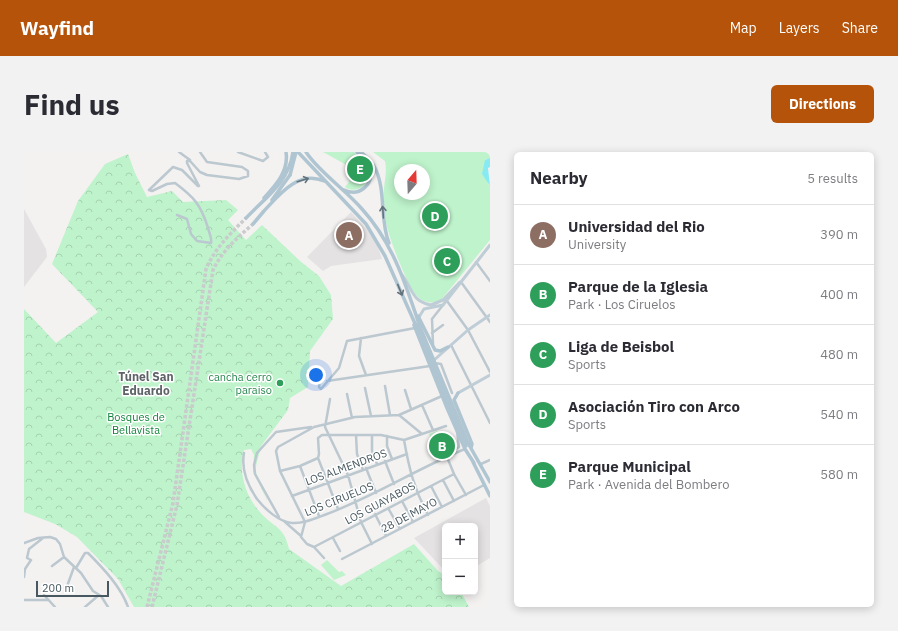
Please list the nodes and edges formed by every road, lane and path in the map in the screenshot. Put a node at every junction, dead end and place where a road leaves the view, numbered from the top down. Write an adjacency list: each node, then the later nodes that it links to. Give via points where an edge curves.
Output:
1 (179, 152): 10 (street)
2 (200, 152): 10 (street, via 207,162 243,167 248,171 248,176 239,179 205,175)
3 (238, 152): 4 (street, via 263,161 268,156)
4 (265, 152)
5 (286, 152): 14 (main road, via 286,164 282,175)
6 (295, 152): 11 (main road, bridge); 12 (main road)
7 (306, 152): 13 (main road)
8 (357, 152): 13 (main road, via 370,169 370,181 358,192 349,192)
9 (361, 152): 22 (main road, one-way to 9, via 384,229 380,181 373,165)
10 (190, 160): 17 (street, via 187,163 199,186 180,169 174,167 149,190 174,183 191,196 198,202 205,215 211,243 197,241 191,234 188,220)
11 (288, 175): 14 (main road); 16 (main road)
12 (327, 183): 16 (main road, one-way to 12, via 287,188 303,179 313,178); 34 (main road, one-way to 34, via 361,217 379,243)
13 (342, 188): 22 (main road, via 368,215)
14 (257, 206): 15 (main road)
15 (252, 212): 18 (main road); 19 (main road, via 254,218)
16 (263, 212): 19 (main road)
17 (177, 215)
18 (246, 218)
19 (258, 218): 20 (main road)
20 (253, 224)
21 (490, 245): 23 (street)
22 (391, 250): 24 (main road)
23 (476, 262): 25 (street); 26 (street)
24 (402, 275): 26 (street, via 413,295 431,305 440,303); 27 (main road)
25 (490, 281)
26 (460, 282): 28 (street); 30 (street)
27 (410, 298): 31 (main road); 34 (main road)
28 (447, 301): 29 (street); 35 (street)
29 (443, 305): 31 (street, via 424,309); 36 (street, via 432,319)
30 (489, 316): 32 (street); 35 (street)
31 (419, 317): 37 (main road)
32 (490, 322)
33 (442, 325): 36 (street)
34 (417, 328): 38 (street); 41 (main road); 78 (main road, bridge)
35 (468, 330): 40 (street); 44 (street)
36 (432, 333): 39 (street)
37 (427, 335): 39 (main road); 41 (main road, via 433,352)
38 (361, 338): 45 (street, via 359,356); 46 (street, via 347,341 339,368)
39 (433, 344): 40 (main road, via 438,351)
40 (450, 346): 42 (street); 49 (street)
41 (425, 354): 42 (main road)
42 (434, 362): 45 (street); 47 (main road); 52 (main road); 53 (street, via 441,364)
43 (321, 371): 46 (street, via 320,388)
44 (490, 373): 49 (street)
45 (366, 376): 46 (street)
46 (327, 381)
47 (437, 383): 52 (main road); 56 (main road)
48 (385, 386): 62 (street)
49 (471, 386): 54 (street); 66 (street)
50 (365, 388): 64 (street)
51 (405, 390): 61 (street)
52 (447, 392): 54 (main road)
53 (452, 393)
54 (458, 393): 58 (main road, via 454,399)
55 (347, 394): 65 (street)
56 (442, 396): 59 (street); 60 (main road)
57 (330, 399): 67 (street)
58 (456, 404): 60 (main road, via 450,403); 79 (main road, via 472,444)
59 (422, 405): 61 (street); 70 (street)
60 (447, 408): 71 (main road)
61 (411, 409): 63 (street)
62 (390, 415): 63 (street); 64 (street)
63 (399, 415): 72 (street)
64 (371, 416): 65 (street)
65 (352, 418): 67 (street)
66 (490, 423)
67 (325, 424): 69 (street); 73 (street)
68 (446, 426): 70 (street)
69 (314, 427): 93 (street, via 280,446 276,452); 119 (street, via 276,432 257,453 255,474)
70 (433, 430): 72 (street)
71 (457, 430): 78 (main road); 82 (street, via 459,446)
72 (422, 434): 77 (street)
73 (329, 435): 74 (street); 84 (street, via 318,438); 95 (street)
74 (356, 435): 75 (street); 92 (street, via 357,454)
75 (372, 435): 76 (street); 88 (street, via 372,451)
76 (387, 436): 77 (street); 85 (street, via 387,446)
77 (404, 440): 81 (street)
78 (466, 446): 79 (main road); 82 (street, LOS CIRUELOS); 103 (main road)
79 (471, 448): 89 (main road)
80 (244, 453): 119 (street, via 245,472 255,496 264,507)
81 (406, 454): 85 (street, LOS ALMENDROS); 97 (street)
82 (452, 455): 83 (street, LOS CIRUELOS)
83 (447, 457): 94 (street); 97 (street, LOS CIRUELOS)
84 (318, 458): 90 (street); 99 (street)
85 (392, 459): 87 (street, LOS ALMENDROS)
86 (490, 460): 89 (street)
87 (385, 461): 88 (street, LOS ALMENDROS); 101 (street)
88 (377, 464): 91 (street, LOS ALMENDROS)
89 (481, 464): 96 (main road)
90 (300, 466): 93 (street); 104 (street)
91 (366, 468): 92 (street, LOS ALMENDROS); 105 (street)
92 (363, 470): 95 (street, LOS ALMENDROS)
93 (280, 471): 108 (street)
94 (454, 474): 98 (street, LOS GUAYABOS); 107 (street)
95 (348, 475): 99 (street, LOS ALMENDROS); 112 (street)
96 (489, 475): 100 (main road)
97 (411, 476): 101 (street, LOS CIRUELOS); 106 (street)
98 (443, 480): 102 (street, LOS GUAYABOS); 111 (street)
99 (328, 482): 104 (street, LOS ALMENDROS); 115 (street)
100 (490, 482)
101 (394, 484): 105 (street, LOS CIRUELOS)
102 (431, 486): 106 (street, LOS GUAYABOS); 113 (street)
103 (484, 486): 107 (street, 28 DE MAYO); 109 (main road)
104 (308, 490): 108 (street, LOS ALMENDROS); 118 (street)
105 (376, 493): 112 (street, LOS CIRUELOS)
106 (416, 493): 110 (street, LOS GUAYABOS); 117 (street)
107 (466, 495): 111 (street, 28 DE MAYO)
108 (292, 496): 121 (street)
109 (490, 496)
110 (402, 501): 114 (street, LOS GUAYABOS); 123 (street)
111 (454, 501): 113 (street, 28 DE MAYO)
112 (355, 503): 115 (street, LOS CIRUELOS); 122 (street)
113 (442, 507): 117 (street, 28 DE MAYO)
114 (388, 508): 116 (street, LOS GUAYABOS); 124 (street)
115 (338, 509): 118 (street, LOS CIRUELOS)
116 (375, 514): 122 (street, LOS GUAYABOS); 125 (street)
117 (428, 515): 123 (street, 28 DE MAYO)
118 (319, 516): 121 (street, LOS CIRUELOS)
119 (280, 518): 120 (street)
120 (285, 522): 121 (street, LOS CIRUELOS); 126 (street)
121 (305, 522): 126 (street)
122 (361, 522): 128 (street, LOS GUAYABOS); 130 (street)
123 (413, 522): 124 (street, 28 DE MAYO)
124 (400, 529): 125 (street, 28 DE MAYO)
125 (386, 536): 130 (street, 28 DE MAYO)
126 (301, 537): 131 (street)
127 (44, 538): 129 (street); 133 (street, via 57,540); 138 (street, via 29,549 30,560)
128 (333, 538): 131 (street, LOS GUAYABOS); 132 (street)
129 (24, 543)
130 (372, 544): 135 (street, 28 DE MAYO)
131 (314, 547): 134 (street)
132 (340, 551)
133 (64, 557): 136 (street); 137 (street)
134 (324, 558)
135 (342, 559)
136 (52, 566)
137 (75, 567): 139 (street); 141 (street); 147 (street, via 85,553 88,553 105,570)
138 (24, 577)
139 (66, 589)
140 (44, 595): 143 (street)
141 (99, 595): 145 (street); 146 (street)
142 (24, 600): 143 (street)
143 (48, 600): 144 (street)
144 (55, 607)
145 (85, 607)
146 (108, 607)
147 (128, 607)

